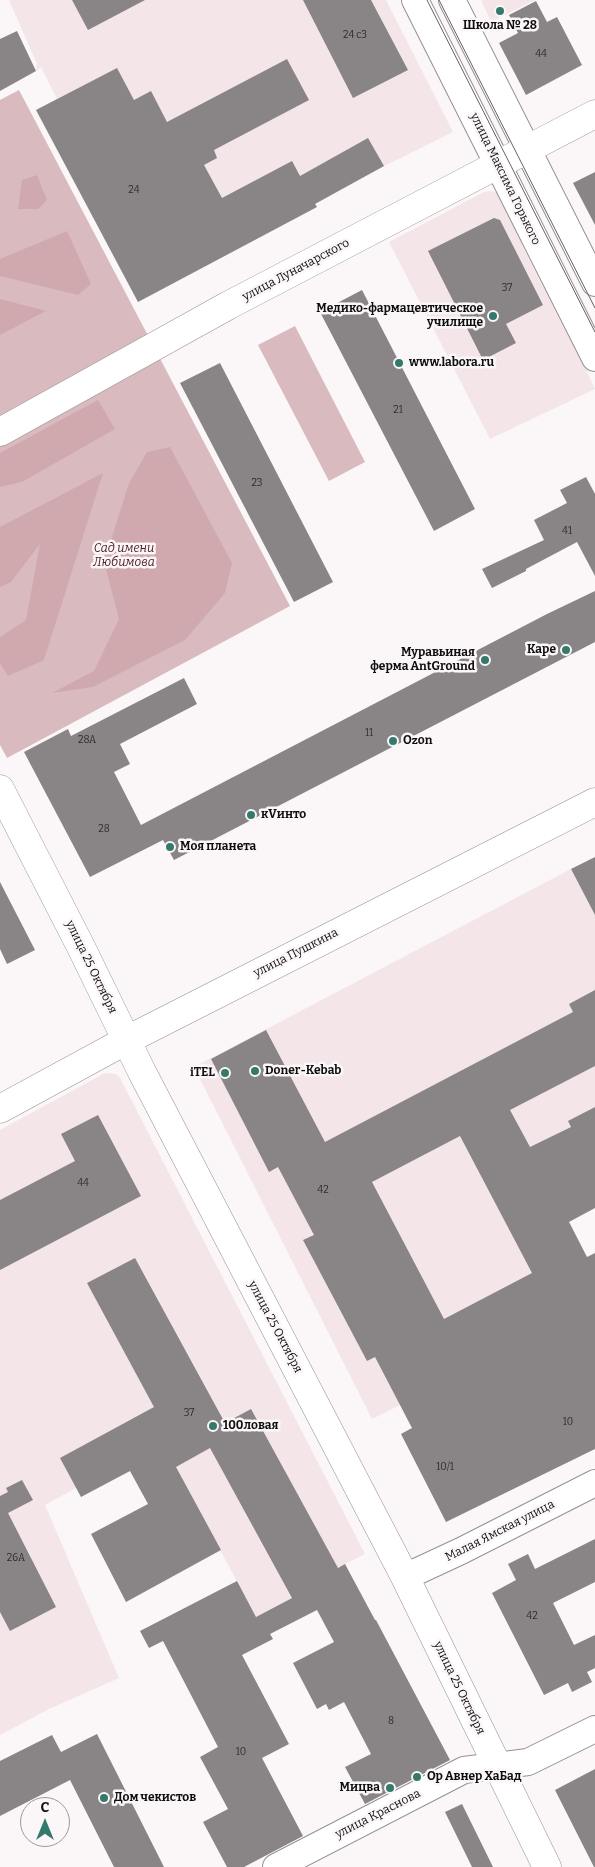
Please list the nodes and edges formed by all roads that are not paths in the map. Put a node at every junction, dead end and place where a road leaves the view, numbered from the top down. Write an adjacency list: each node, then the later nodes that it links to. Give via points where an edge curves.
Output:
1 (415, 0): 5 (street, улица Максима Горького)
2 (452, 0): 4 (street)
3 (595, 114): 4 (main road, улица Луначарского)
4 (528, 150): 5 (main road, улица Луначарского); 6 (street)
5 (498, 165): 7 (street, улица Максима Горького); 8 (main road, улица Луначарского, via 229,305)
6 (595, 283)
7 (595, 358)
8 (0, 432)
9 (0, 789): 11 (main road, улица 25 Октября)
10 (595, 802): 11 (main road, улица Пушкина)
11 (127, 1040): 12 (main road, улица Пушкина); 14 (main road, улица 25 Октября)
12 (0, 1109)
13 (595, 1483): 14 (street, Малая Ямская улица)
14 (405, 1577): 16 (main road, улица 25 Октября)
15 (595, 1729): 16 (street, улица Краснова, via 528,1762)
16 (496, 1767): 17 (street, улица Краснова, via 464,1770); 18 (main road, улица 25 Октября)
17 (276, 1867)
18 (547, 1867)

